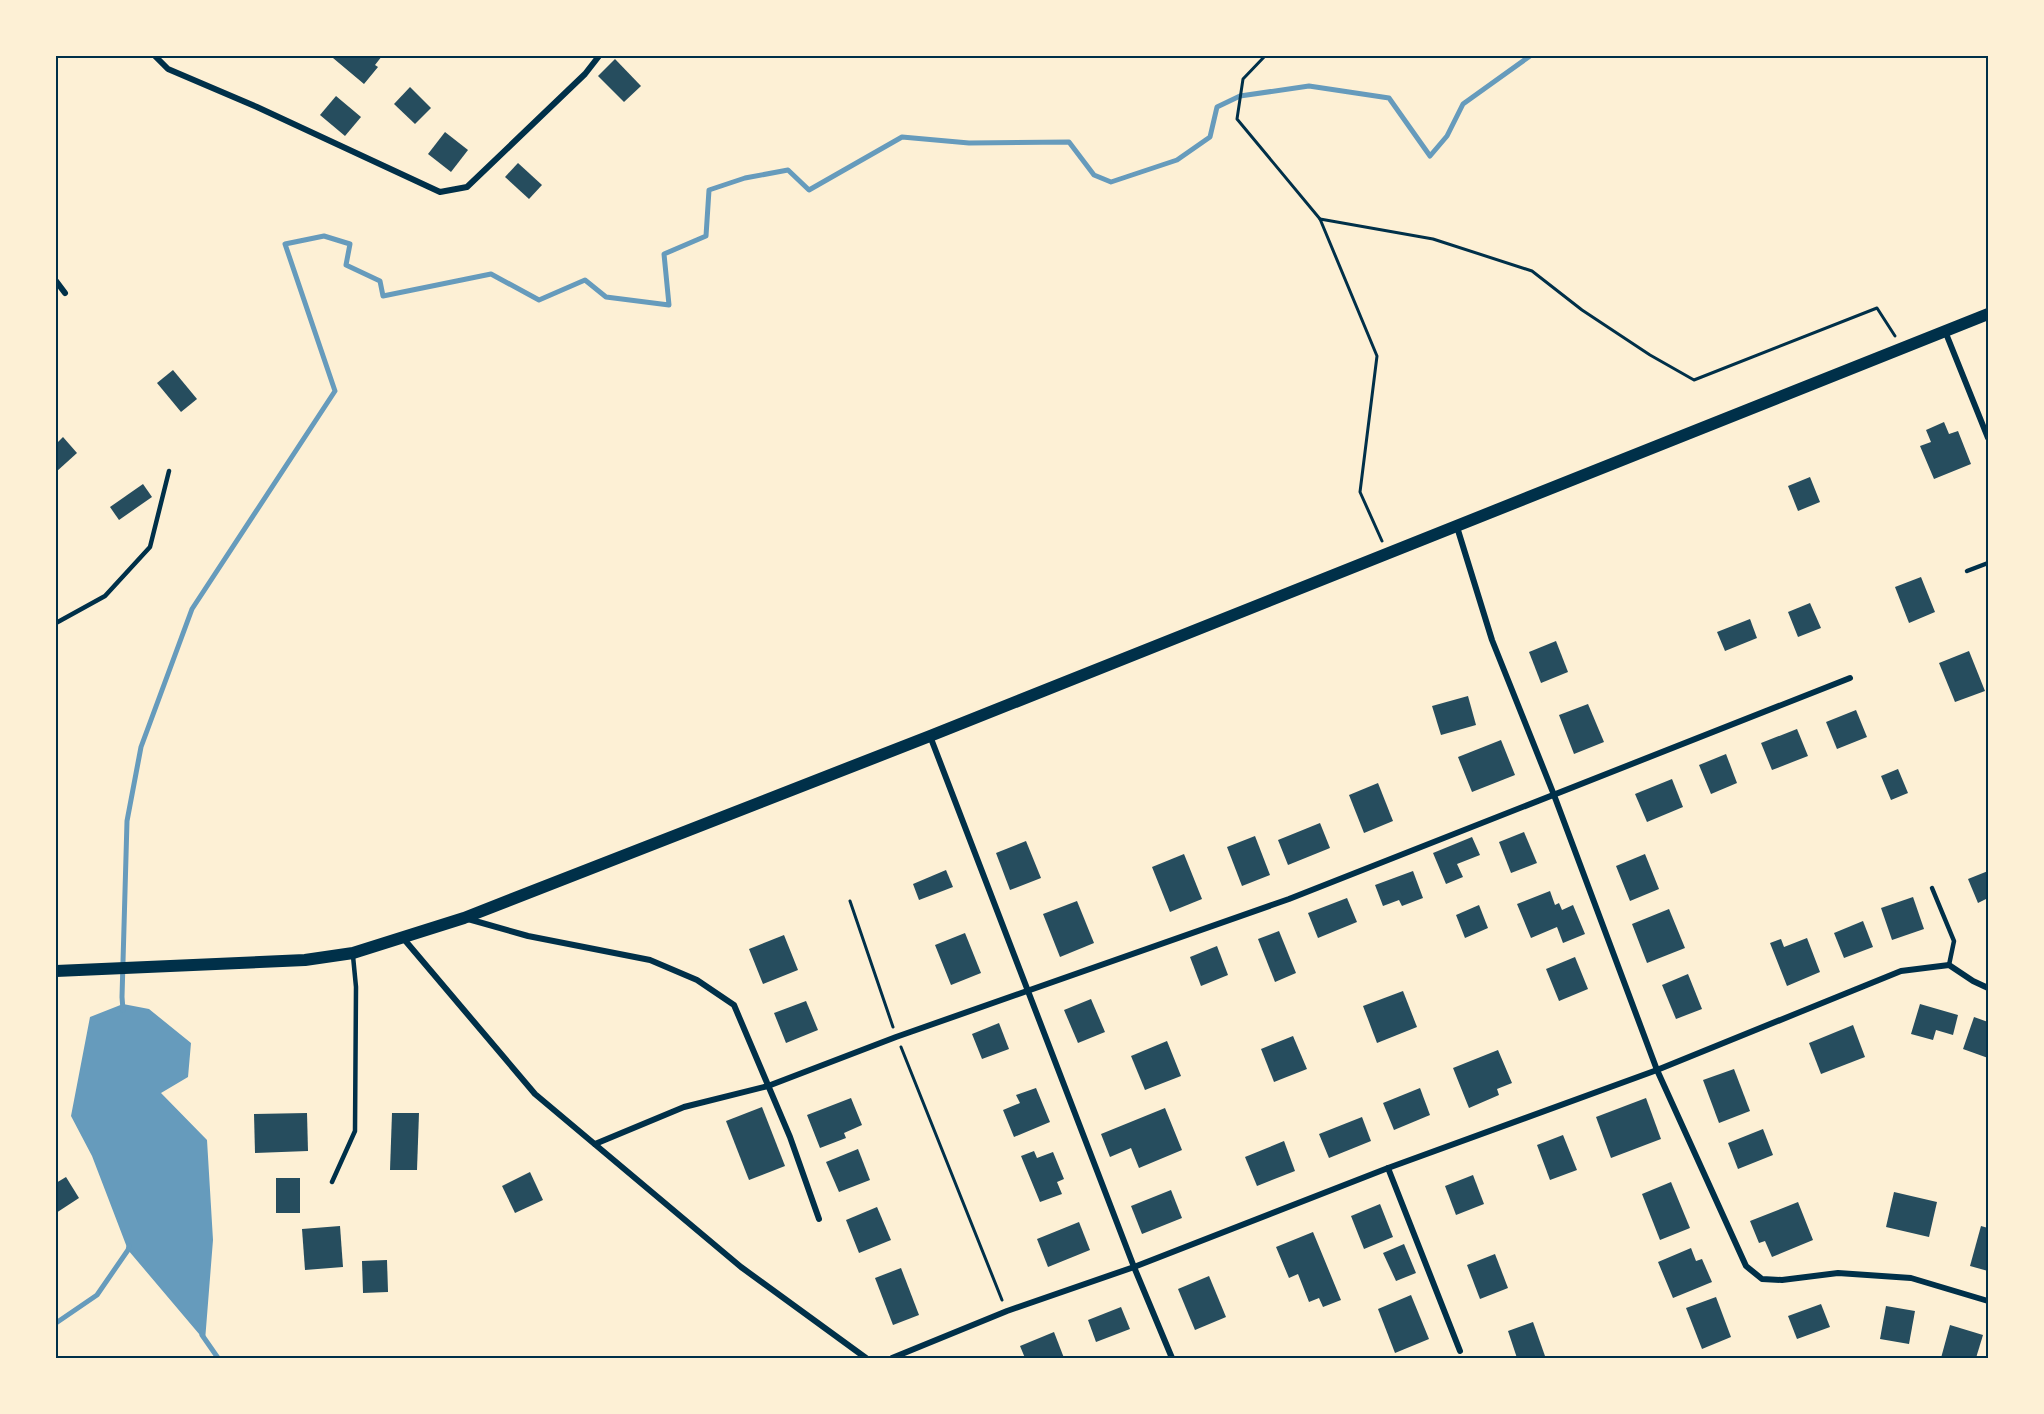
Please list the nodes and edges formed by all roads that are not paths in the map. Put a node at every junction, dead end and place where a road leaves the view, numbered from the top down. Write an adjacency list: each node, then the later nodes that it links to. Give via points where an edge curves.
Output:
1 (155, 56): 2 (street, via 168,69 440,192 467,187)
2 (599, 56)
3 (56, 281): 4 (street)
4 (65, 293)
5 (1989, 314): 6 (main road)
6 (1945, 331): 7 (street); 9 (main road)
7 (1989, 438)
8 (169, 471): 12 (lane, via 150,547 105,596)
9 (1456, 527): 14 (main road); 15 (street, via 1492,640)
10 (1989, 563): 11 (lane)
11 (1966, 571)
12 (56, 623)
13 (1850, 678): 15 (street)
14 (930, 736): 17 (main road); 23 (street)
15 (1554, 795): 23 (street, via 1289,898); 24 (street)
16 (1932, 888): 20 (lane, via 1954,941)
17 (464, 918): 18 (main road); 25 (street, via 528,936 650,960 697,980 734,1005)
18 (403, 938): 19 (main road); 26 (street, via 535,1094)
19 (353, 953): 21 (main road, via 305,960); 28 (lane, via 355,1131)
20 (1949, 964): 22 (street); 24 (street, via 1900,971)
21 (56, 971)
22 (1989, 988)
23 (1027, 992): 25 (street); 30 (street)
24 (1658, 1070): 27 (street); 31 (street, via 1746,1266 1762,1279 1838,1273 1911,1278)
25 (768, 1086): 26 (street, via 684,1107); 29 (street)
26 (595, 1144): 33 (street, via 741,1267)
27 (1388, 1168): 30 (street); 32 (street)
28 (332, 1182)
29 (819, 1219)
30 (1134, 1267): 34 (street, via 1006,1311); 35 (street)
31 (1989, 1301)
32 (1460, 1351)
33 (866, 1359)
34 (891, 1359)
35 (1172, 1359)

